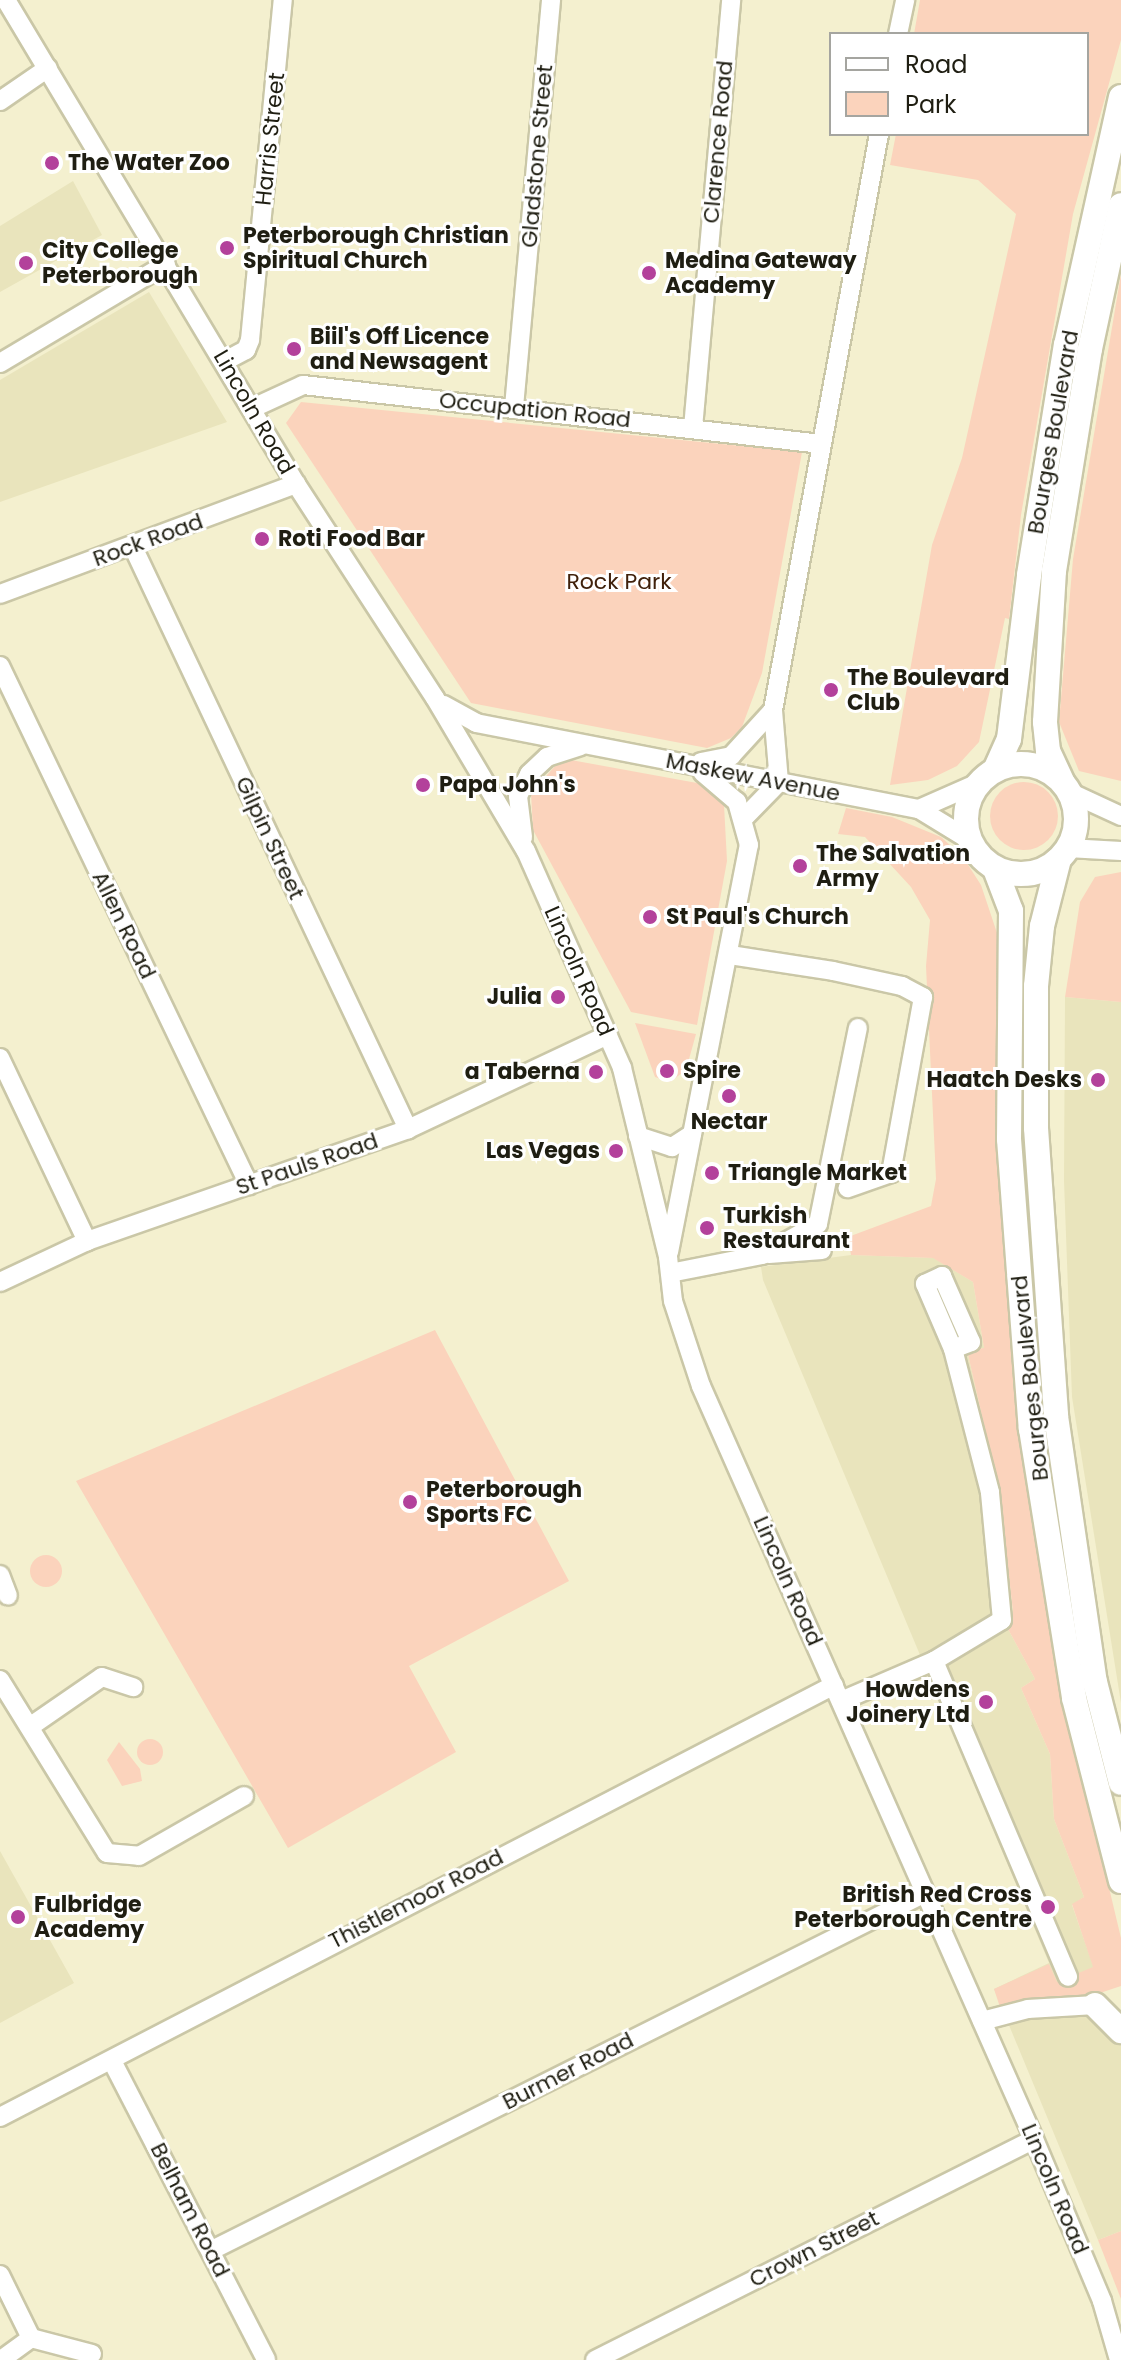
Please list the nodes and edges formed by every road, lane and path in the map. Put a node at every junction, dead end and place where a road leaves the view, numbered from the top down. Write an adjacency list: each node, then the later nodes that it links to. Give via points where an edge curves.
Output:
1 (6, 0): 7 (street, Lincoln Road)
2 (283, 0): 13 (street, Harris Street, via 250,340 246,350)
3 (551, 0): 15 (street, Gladstone Street)
4 (731, 0): 17 (street, Clarence Road)
5 (905, 0): 6 (street)
6 (898, 32)
7 (48, 68): 9 (street); 12 (street, Lincoln Road)
8 (1121, 97): 27 (main road, Bourges Boulevard, via 1066,345 1009,739)
9 (0, 101)
10 (879, 136): 18 (street)
11 (1121, 205): 29 (main road, Bourges Boulevard, via 1090,349 1054,571 1045,722 1048,751)
12 (166, 264): 13 (street, Lincoln Road); 14 (street)
13 (225, 361): 16 (street, Lincoln Road)
14 (0, 363)
15 (514, 407): 16 (street, Occupation Road, via 303,385); 17 (street, Occupation Road)
16 (253, 408): 19 (street, Lincoln Road)
17 (693, 428): 18 (street, Occupation Road)
18 (822, 444): 24 (street)
19 (296, 484): 20 (street, Rock Road); 23 (street, Lincoln Road)
20 (133, 547): 21 (street, Rock Road); 42 (street, Gilpin Street)
21 (0, 594)
22 (0, 666): 45 (street, Allen Road)
23 (435, 698): 25 (street, Maskew Avenue, via 476,723); 34 (street, Lincoln Road)
24 (773, 710): 26 (street, via 731,756); 28 (street)
25 (587, 745): 26 (street, Maskew Avenue); 34 (street, Maskew Avenue, via 547,757 529,774 518,796)
26 (682, 763): 28 (street, Maskew Avenue); 32 (street, via 727,788)
27 (987, 776): 29 (main road, via 1031,764); 30 (street); 33 (main road, via 965,814)
28 (779, 782): 30 (street, Maskew Avenue); 32 (street)
29 (1066, 786): 31 (street); 36 (main road, via 1077,819)
30 (919, 809): 33 (street, Maskew Avenue)
31 (1121, 816)
32 (745, 817): 38 (street, via 749,845)
33 (968, 839): 37 (main road)
34 (526, 851): 40 (street, Lincoln Road)
35 (1121, 851): 36 (street)
36 (1064, 854): 37 (main road, via 1024,874); 60 (main road, Bourges Boulevard, via 1044,914 1036,986 1036,1128 1056,1416 1095,1682)
37 (995, 869): 62 (main road, Bourges Boulevard, via 1011,911 1009,1139 1031,1429 1074,1698)
38 (730, 955): 43 (street); 46 (street, via 902,986 923,997 891,1173)
39 (858, 1028): 49 (street, via 818,1224)
40 (608, 1035): 42 (street, St Pauls Road); 44 (street, Lincoln Road)
41 (0, 1058): 47 (street)
42 (408, 1129): 45 (street, St Pauls Road)
43 (692, 1134): 44 (street, via 672,1147); 50 (street)
44 (638, 1136): 50 (street, Lincoln Road)
45 (249, 1185): 47 (street, St Pauls Road)
46 (848, 1188)
47 (87, 1241): 51 (street, St Pauls Road)
48 (822, 1250): 49 (street)
49 (762, 1255): 50 (street)
50 (669, 1265): 58 (street, Lincoln Road, via 673,1301 701,1386)
51 (0, 1282)
52 (953, 1349): 55 (street, Thistlemoor Road, via 990,1492 1002,1620)
53 (0, 1575): 54 (street)
54 (8, 1596)
55 (934, 1661): 58 (street, Thistlemoor Road); 64 (street)
56 (0, 1680): 59 (street)
57 (133, 1687): 59 (street, via 102,1677)
58 (838, 1693): 63 (street, Lincoln Road); 69 (street, Thistlemoor Road)
59 (31, 1726): 61 (street, via 107,1853 139,1856)
60 (1121, 1783)
61 (244, 1796)
62 (1121, 1881)
63 (925, 1893): 67 (street, Lincoln Road); 72 (street, Burmer Road)
64 (1068, 1977)
65 (1095, 2005): 66 (main road); 67 (street, via 1028,2009); 68 (main road)
66 (1121, 2006)
67 (982, 2021): 71 (street, Lincoln Road)
68 (1121, 2031)
69 (112, 2061): 70 (street, Thistlemoor Road); 72 (street, Belham Road)
70 (0, 2117)
71 (1034, 2139): 78 (street, Crown Street); 79 (street, Lincoln Road, via 1102,2301)
72 (212, 2250): 77 (street, Belham Road)
73 (0, 2275): 74 (street)
74 (31, 2338): 75 (street); 76 (street)
75 (92, 2354)
76 (1, 2360)
77 (266, 2360)
78 (595, 2360)
79 (1119, 2360)

